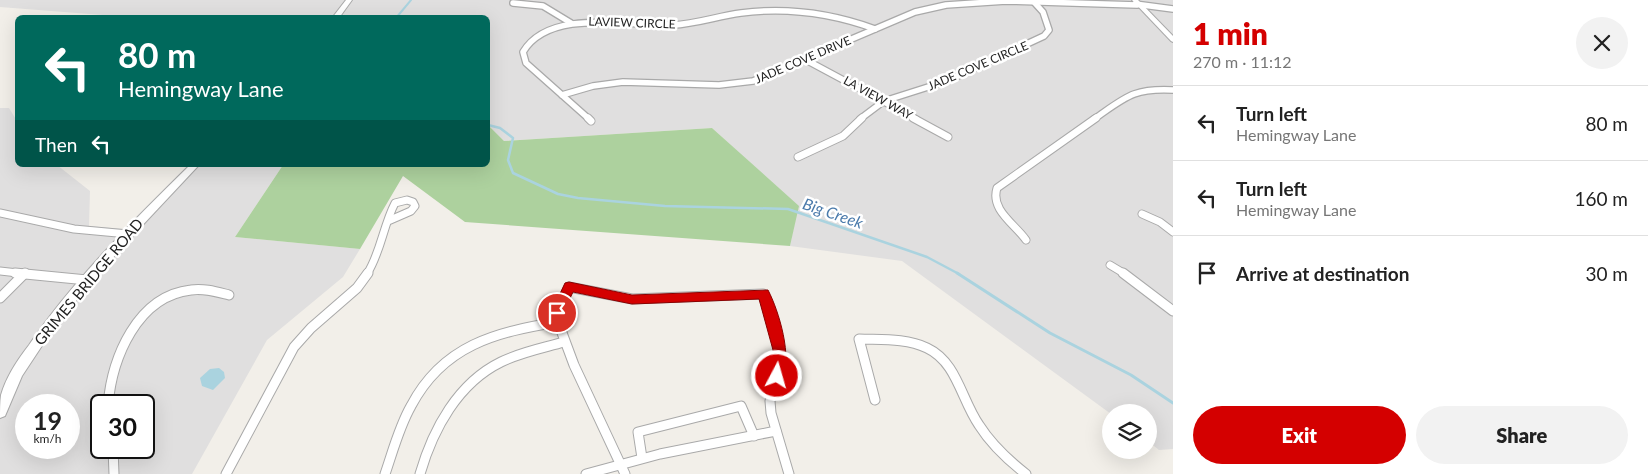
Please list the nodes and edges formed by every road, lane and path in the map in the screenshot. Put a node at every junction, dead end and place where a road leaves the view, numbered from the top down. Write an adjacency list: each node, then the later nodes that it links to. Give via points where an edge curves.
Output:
1 (349, 0): 9 (street)
2 (1033, 0): 3 (street, JADE COVE DRIVE); 11 (street, JADE COVE DRIVE, via 936,6); 16 (street, JADE COVE CIRCLE, via 1047,20 1049,30 1044,36 947,81)
3 (1041, 0): 4 (street, JADE COVE DRIVE)
4 (1065, 1): 5 (street, JADE COVE DRIVE)
5 (1086, 2): 7 (street, JADE COVE DRIVE)
6 (512, 3): 10 (street, via 542,6)
7 (1137, 3): 8 (street, JADE COVE DRIVE); 12 (street)
8 (1173, 9)
9 (336, 15)
10 (571, 23): 11 (street, LAVIEW CIRCLE, via 596,20 675,25 742,12 773,11 829,15); 15 (street, LAVIEW CIRCLE, via 533,40 523,52 526,63)
11 (875, 29): 13 (street, JADE COVE DRIVE)
12 (1173, 40)
13 (806, 60): 15 (street, JADE COVE DRIVE, via 764,78 743,83 623,82); 16 (street, LA VIEW WAY)
14 (1173, 90): 26 (street, via 1148,89 1130,94 997,188 994,197 1001,213 1019,228)
15 (562, 95): 17 (street, LAVIEW CIRCLE)
16 (884, 101): 18 (street, LA VIEW WAY); 19 (street, JADE COVE CIRCLE, via 842,136)
17 (591, 120)
18 (948, 137)
19 (798, 157)
20 (193, 167): 25 (street, GRIMES BRIDGE ROAD)
21 (0, 214): 25 (street, via 74,229)
22 (1142, 214): 24 (street)
23 (388, 221): 45 (street, via 367,275 349,296 308,329 294,347)
24 (1173, 232)
25 (128, 234): 30 (street, GRIMES BRIDGE ROAD)
26 (1026, 240)
27 (1110, 265): 33 (street)
28 (0, 271): 29 (street)
29 (25, 273): 30 (street); 32 (street)
30 (87, 280): 38 (street, GRIMES BRIDGE ROAD, via 38,340 13,382)
31 (230, 295): 36 (street, via 191,289 174,294 150,309 132,331 121,352)
32 (0, 298)
33 (1173, 310)
34 (558, 322): 35 (street); 39 (street, via 557,313 569,287 632,299 764,294 780,350 770,401); 46 (street, via 484,338 439,366 410,407)
35 (564, 342): 43 (street); 47 (street, via 496,365 473,384 454,403 439,426)
36 (109, 394)
37 (875, 400): 50 (street, via 859,339 907,341 926,348 943,358 953,369 967,405 984,431 1001,453)
38 (0, 412)
39 (776, 431): 40 (street); 49 (street)
40 (754, 436): 41 (street); 41 (street, via 741,406 638,432)
41 (642, 458): 43 (street)
42 (113, 459): 44 (street)
43 (623, 470): 48 (street)
44 (114, 474)
45 (226, 474)
46 (385, 474)
47 (420, 474)
48 (586, 474)
49 (790, 474)
50 (1026, 474)

